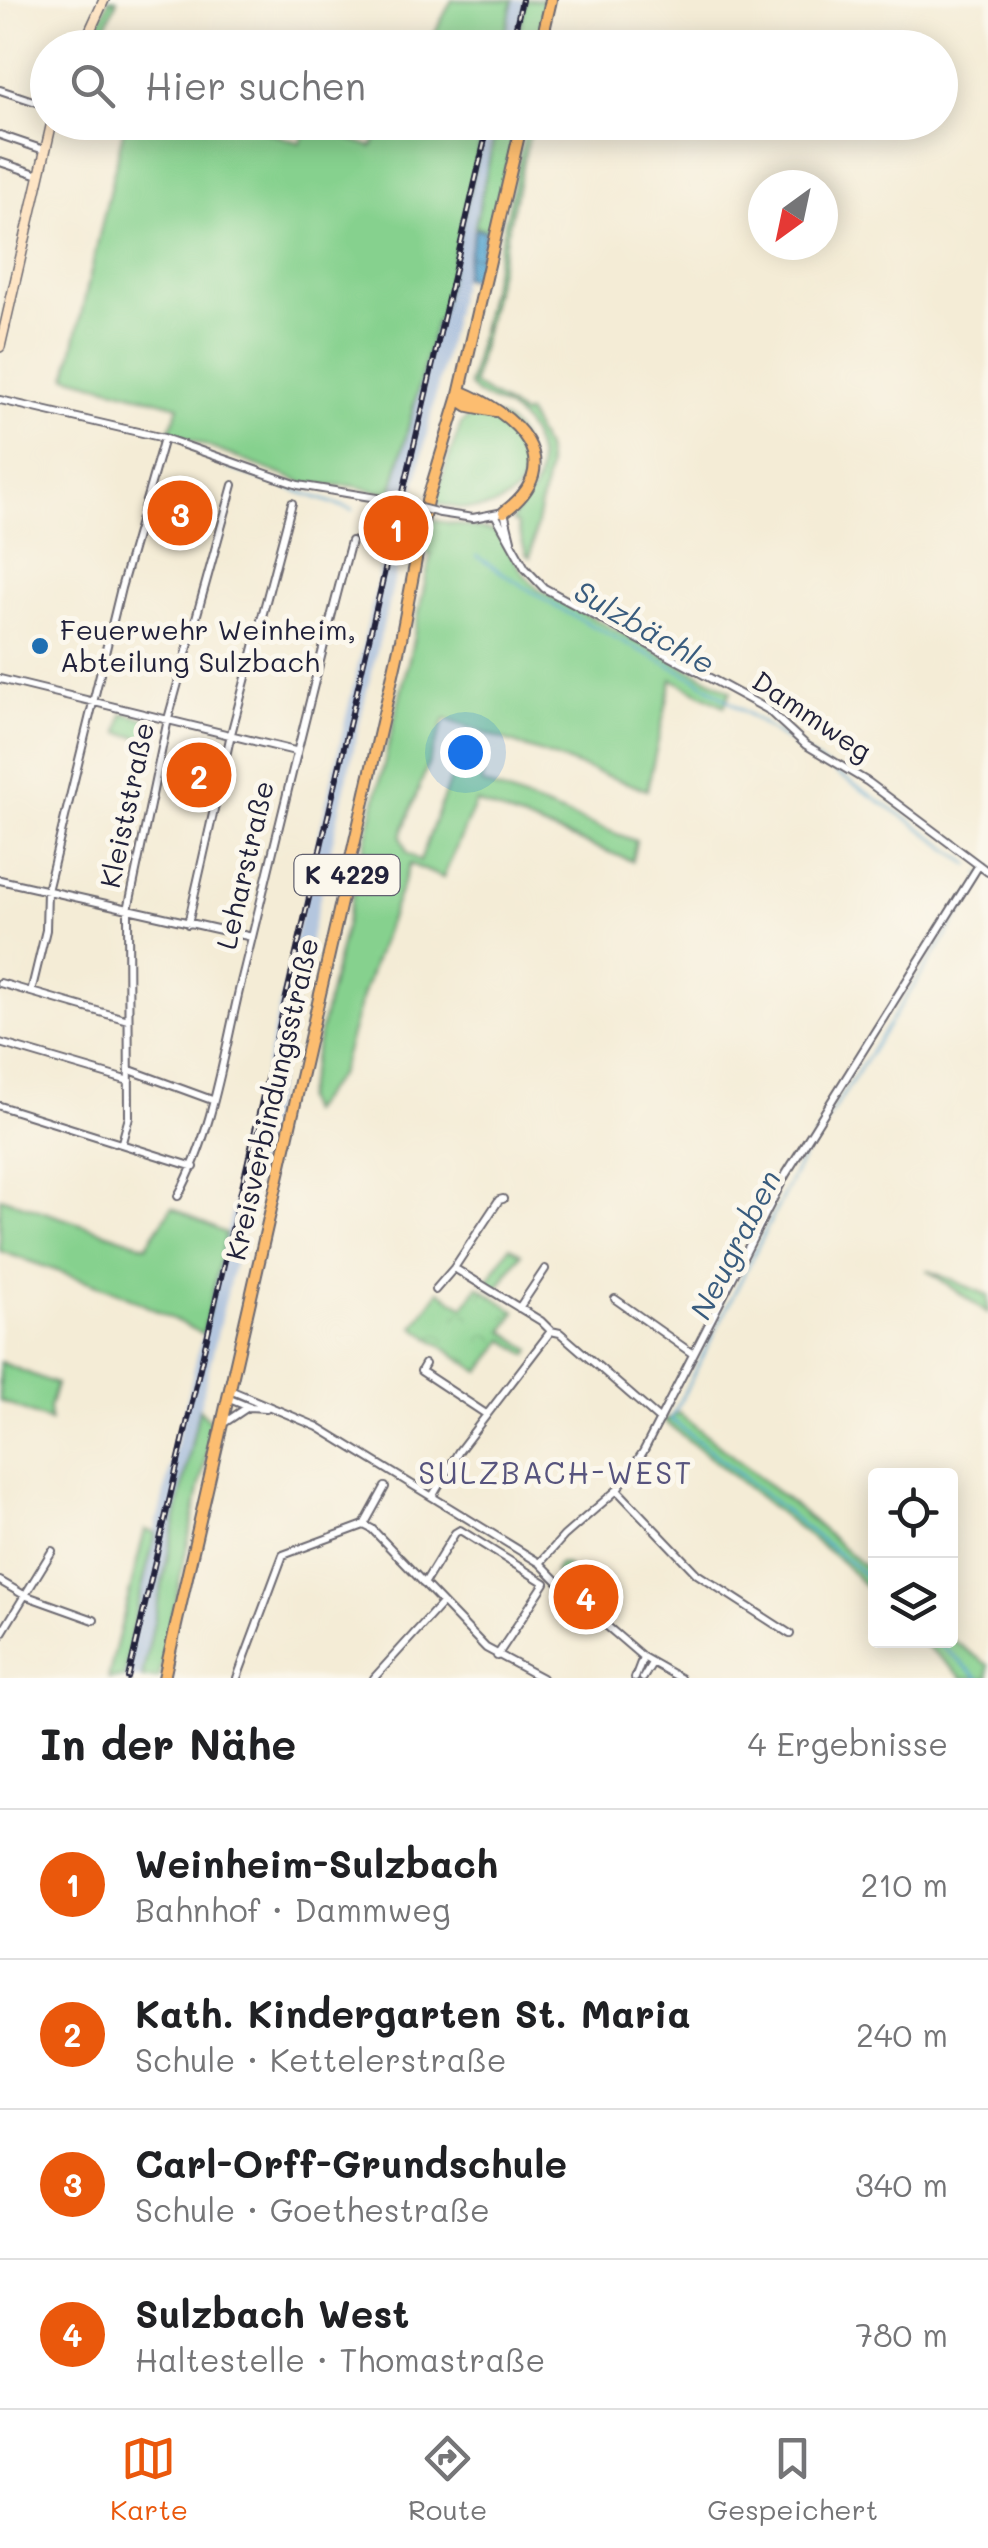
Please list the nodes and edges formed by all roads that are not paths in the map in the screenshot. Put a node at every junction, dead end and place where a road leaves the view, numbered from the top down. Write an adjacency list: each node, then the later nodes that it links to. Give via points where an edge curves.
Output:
1 (104, 0): 3 (main road)
2 (551, 0): 4 (main road)
3 (90, 30)
4 (544, 30)
5 (0, 90): 6 (street)
6 (30, 100)
7 (0, 135): 10 (street)
8 (47, 140): 10 (main road)
9 (518, 140): 15 (main road, Kreisverbindungsstraße / K 4229)
10 (44, 150): 12 (main road)
11 (0, 162): 12 (street)
12 (38, 175): 13 (main road)
13 (3, 323): 14 (main road)
14 (0, 348)
15 (459, 395): 17 (main road); 18 (main road); 19 (main road, Kreisverbindungsstraße / K 4229)
16 (0, 400): 20 (street)
17 (478, 408): 18 (main road); 19 (main road)
18 (500, 412): 23 (main road, via 518,424 533,458 528,488)
19 (450, 426): 57 (main road, Kreisverbindungsstraße / K 4229)
20 (164, 438): 23 (street, bridge, via 298,485 472,518); 26 (street)
21 (232, 485): 27 (street, Kleiststraße)
22 (292, 503): 28 (street)
23 (500, 514): 30 (street, Dammweg, via 530,575 553,594 767,710 806,745)
24 (351, 541): 29 (street, Leharstraße)
25 (0, 678): 26 (street)
26 (94, 701): 27 (street); 33 (street)
27 (168, 719): 28 (street); 34 (street, Kleiststraße)
28 (231, 734): 29 (street); 35 (street)
29 (295, 750): 36 (street, Leharstraße)
30 (979, 865): 31 (street, Dammweg); 55 (street, via 786,1174)
31 (988, 872)
32 (0, 880): 33 (street)
33 (47, 891): 34 (street); 38 (street, via 46,930)
34 (128, 910): 35 (street); 39 (street, Kleiststraße)
35 (188, 924): 36 (street)
36 (252, 936): 43 (street, Leharstraße)
37 (0, 983): 38 (street)
38 (30, 992): 39 (street)
39 (129, 1020): 41 (street, Kleiststraße)
40 (0, 1043): 42 (street)
41 (130, 1070): 42 (street, Kleiststraße); 43 (street)
42 (130, 1081): 45 (street, Kleiststraße)
43 (212, 1100): 46 (street, Leharstraße)
44 (0, 1106): 45 (street)
45 (122, 1142): 46 (street)
46 (194, 1167): 47 (street, Leharstraße)
47 (178, 1196)
48 (503, 1198): 49 (street)
49 (454, 1268): 51 (street); 53 (street)
50 (545, 1269): 53 (street)
51 (435, 1290)
52 (615, 1298): 55 (street)
53 (519, 1308): 54 (street)
54 (550, 1330): 60 (street); 61 (street)
55 (693, 1354): 61 (street)
56 (425, 1364): 60 (street, via 420,1371)
57 (228, 1394): 58 (street); 59 (street); 62 (main road, Kreisverbindungsstraße / K 4229)
58 (248, 1407): 59 (street); 62 (street)
59 (268, 1408): 65 (street, via 341,1440)
60 (486, 1414): 65 (street)
61 (660, 1420): 64 (street)
62 (220, 1426): 79 (main road, Kreisverbindungsstraße / K 4229)
63 (385, 1487): 66 (street)
64 (616, 1490): 68 (street); 74 (street, via 697,1574)
65 (432, 1497): 68 (street)
66 (364, 1524): 70 (street); 80 (street, via 283,1555)
67 (52, 1551): 71 (street)
68 (540, 1563): 77 (street)
69 (0, 1581): 71 (street)
70 (424, 1584): 72 (street); 76 (street, via 460,1530 545,1583)
71 (24, 1596): 73 (street); 75 (street)
72 (442, 1602): 76 (street); 81 (street)
73 (94, 1620)
74 (790, 1634)
75 (0, 1636)
76 (497, 1656): 82 (street)
77 (643, 1657): 78 (street); 83 (street)
78 (652, 1664): 83 (street); 84 (street)
79 (164, 1678)
80 (238, 1678)
81 (374, 1678)
82 (542, 1678)
83 (639, 1678)
84 (680, 1678)

